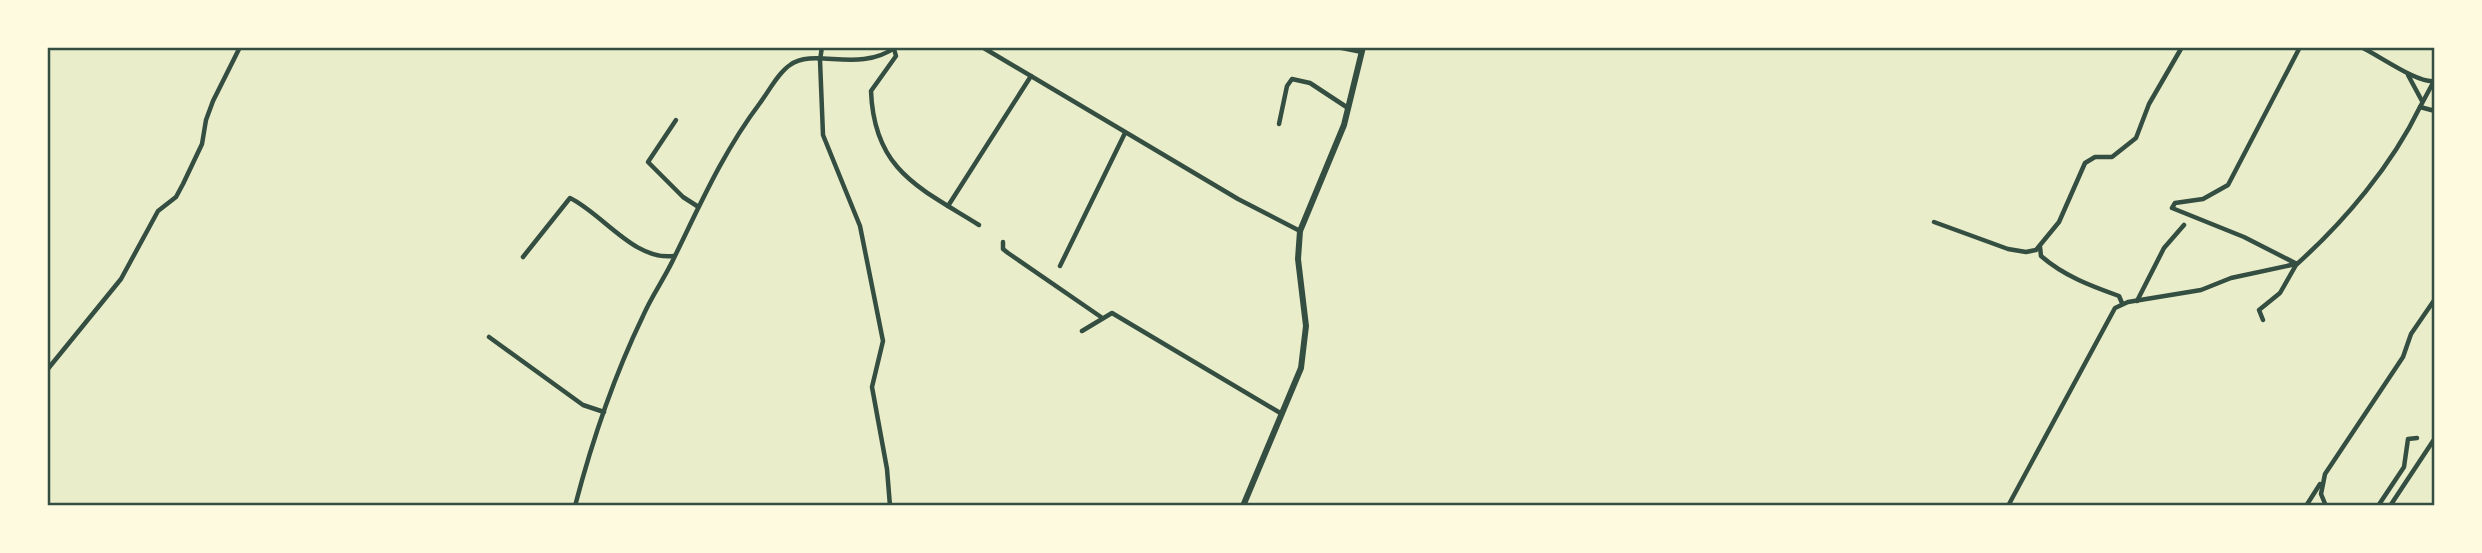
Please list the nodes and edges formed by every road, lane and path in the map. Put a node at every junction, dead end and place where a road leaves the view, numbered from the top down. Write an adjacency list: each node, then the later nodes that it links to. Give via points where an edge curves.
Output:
1 (240, 47): 39 (street, via 213,101 202,144 176,197 158,211 121,279)
2 (822, 47): 10 (street)
3 (982, 47): 12 (street)
4 (1337, 47): 9 (street)
5 (2182, 47): 27 (street, via 2149,104 2136,138 2112,157 2095,157 2085,163 2059,222)
6 (2300, 47): 30 (street, via 2228,185 2172,208)
7 (2361, 47): 11 (street)
8 (895, 48): 10 (street, via 866,62); 21 (street, via 896,56 871,91 879,141 909,182)
9 (1363, 50): 15 (street)
10 (820, 60): 20 (street, via 795,62 785,69 726,153); 46 (street, via 823,135 860,226 883,341 872,387)
11 (2407, 73): 13 (street, via 2428,83); 14 (street)
12 (1031, 76): 19 (street); 21 (street)
13 (2434, 81): 14 (street)
14 (2421, 104): 16 (street); 30 (street, via 2402,142 2376,178)
15 (1348, 108): 18 (street, via 1310,83 1292,79); 25 (street)
16 (2435, 111)
17 (676, 120): 20 (street, via 648,162)
18 (1279, 124)
19 (1125, 133): 25 (street); 31 (street)
20 (697, 206): 28 (street)
21 (948, 206): 23 (street)
22 (1934, 222): 27 (street, via 2008,249 2025,252)
23 (979, 225)
24 (2184, 225): 33 (street, via 2164,248)
25 (1300, 231): 41 (street, via 1304,356)
26 (1003, 242): 35 (street, via 1008,253)
27 (2040, 247): 34 (street, via 2041,256 2076,281 2119,296)
28 (675, 256): 29 (street, via 658,257 636,245 570,198); 40 (street, via 644,313)
29 (523, 257)
30 (2297, 264): 33 (street, via 2231,278 2201,290); 36 (street, via 2280,293 2259,310)
31 (1060, 267)
32 (2435, 299): 44 (street)
33 (2137, 301): 34 (street)
34 (2122, 303): 48 (street, via 2115,308)
35 (1101, 317): 37 (street); 41 (street, via 1120,316)
36 (2263, 320)
37 (1082, 331)
38 (489, 337): 40 (street, via 583,405)
39 (47, 370)
40 (604, 412): 45 (street)
41 (1283, 415): 47 (street)
42 (2417, 438): 51 (street, via 2408,439 2404,467)
43 (2435, 438): 52 (street)
44 (2323, 481): 49 (street); 50 (street, via 2320,494)
45 (575, 506)
46 (890, 506)
47 (1243, 506)
48 (2007, 506)
49 (2306, 506)
50 (2326, 506)
51 (2378, 506)
52 (2390, 506)

